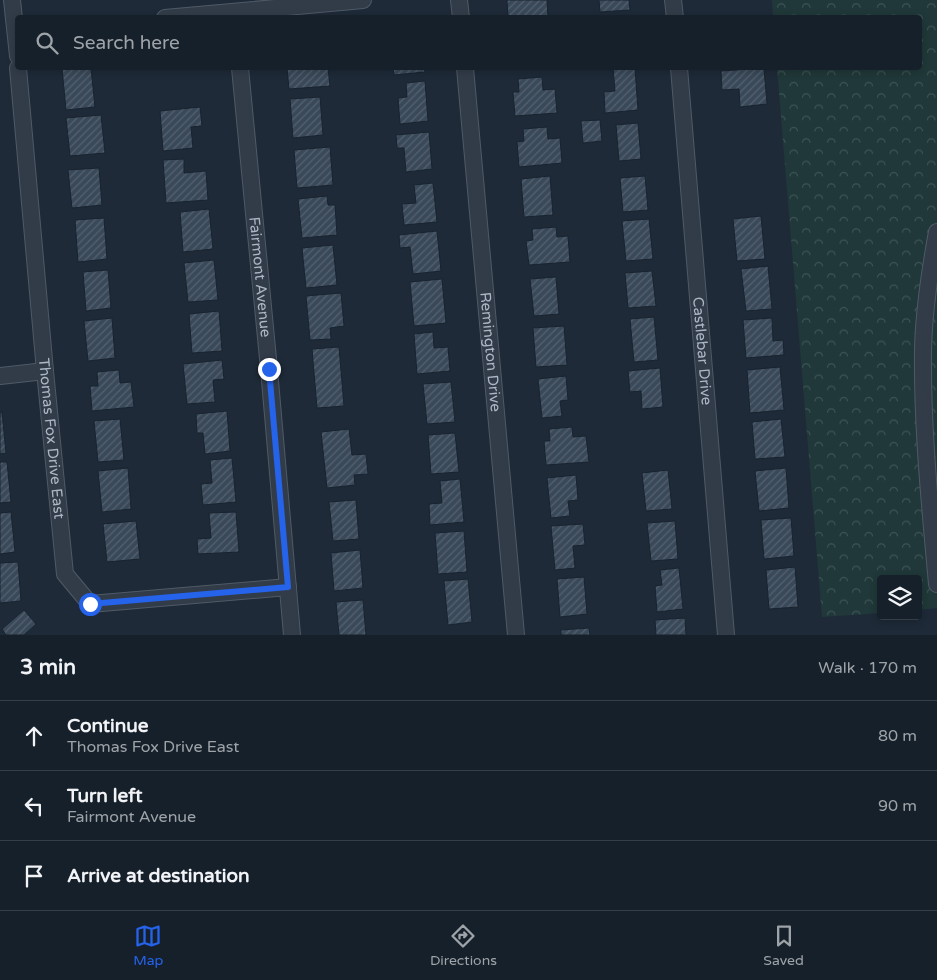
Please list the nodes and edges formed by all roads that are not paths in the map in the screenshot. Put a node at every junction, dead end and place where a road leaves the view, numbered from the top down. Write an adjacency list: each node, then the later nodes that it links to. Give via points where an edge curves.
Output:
1 (12, 0): 9 (street)
2 (363, 0): 5 (street)
3 (459, 0): 7 (street)
4 (673, 0): 8 (street)
5 (235, 10): 6 (street)
6 (191, 15)
7 (461, 15)
8 (675, 15)
9 (15, 22)
10 (18, 70): 15 (street, Thomas Fox Drive East)
11 (240, 70): 18 (street, Fairmont Avenue)
12 (465, 70): 20 (street, Remington Drive)
13 (679, 70): 21 (street, Castlebar Drive)
14 (937, 232): 17 (street, via 923,347 924,409)
15 (45, 371): 16 (street); 18 (street, Thomas Fox Drive East, via 64,574 90,604)
16 (0, 376)
17 (937, 584)
18 (288, 587): 19 (street, Fairmont Avenue)
19 (292, 635)
20 (516, 635)
21 (726, 635)

